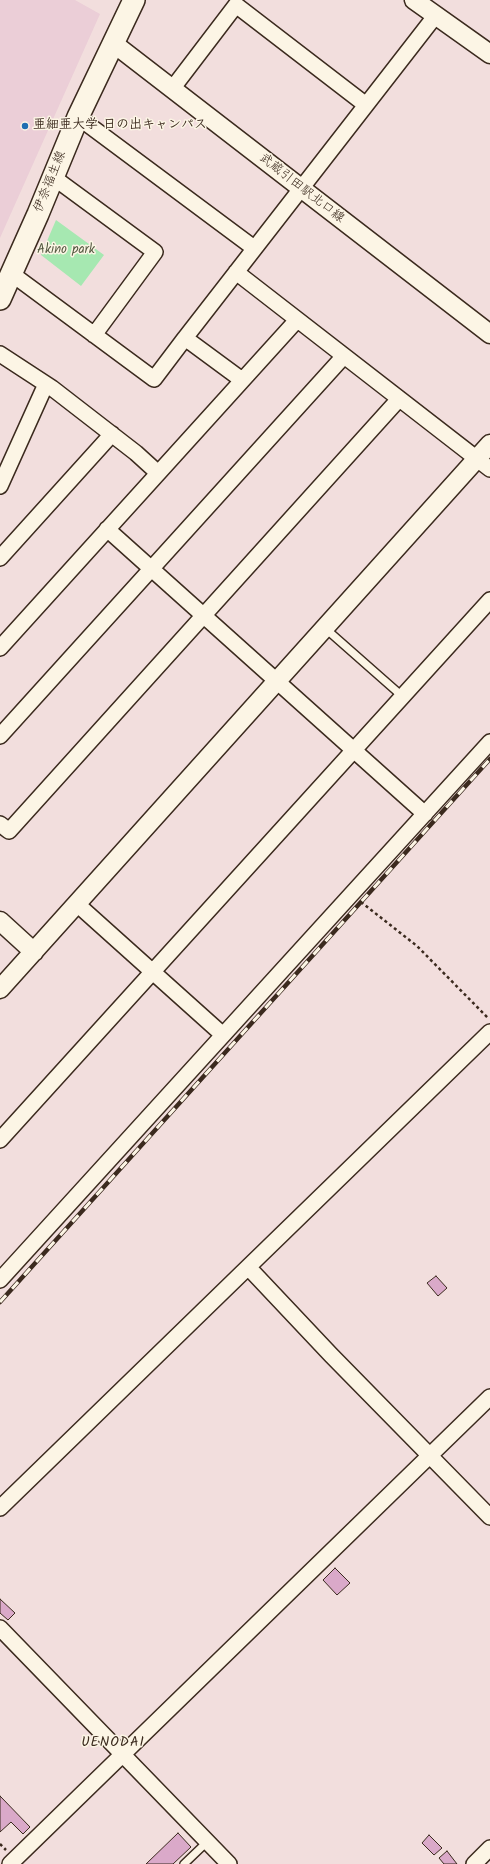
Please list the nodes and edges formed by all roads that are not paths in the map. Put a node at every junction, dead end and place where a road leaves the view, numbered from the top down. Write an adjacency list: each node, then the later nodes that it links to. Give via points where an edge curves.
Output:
1 (134, 0): 4 (main road, 伊奈福生線)
2 (414, 0): 3 (street)
3 (436, 15): 5 (street); 7 (street)
4 (112, 43): 6 (street, 武蔵引田駅北口線); 8 (main road, 伊奈福生線)
5 (490, 54)
6 (172, 89): 7 (street, via 236,5); 10 (street, 武蔵引田駅北口線)
7 (366, 105): 10 (street)
8 (78, 117): 9 (main road, 伊奈福生線); 11 (street)
9 (53, 177): 13 (main road, 伊奈福生線); 16 (street, via 155,252)
10 (301, 188): 11 (street); 17 (street, 武蔵引田駅北口線)
11 (254, 248): 12 (street)
12 (236, 272): 15 (street); 18 (street)
13 (12, 274): 14 (main road, 伊奈福生線); 16 (street)
14 (0, 299)
15 (297, 320): 20 (street); 21 (street)
16 (94, 334): 18 (street, via 154,378)
17 (490, 334)
18 (185, 338): 21 (street)
19 (0, 354): 22 (street)
20 (344, 356): 23 (street); 31 (street)
21 (242, 380): 27 (street)
22 (46, 384): 24 (street); 28 (street)
23 (399, 399): 26 (street); 33 (street)
24 (112, 434): 27 (street); 30 (street)
25 (490, 444): 26 (street)
26 (484, 465): 34 (street)
27 (158, 474): 29 (street)
28 (0, 486)
29 (108, 529): 31 (street); 35 (street)
30 (0, 558)
31 (151, 569): 33 (street); 38 (street)
32 (490, 600): 37 (street)
33 (203, 616): 36 (street); 42 (street, via 9,832)
34 (325, 628): 36 (street); 37 (lane)
35 (0, 648)
36 (277, 682): 40 (street); 43 (street)
37 (402, 696): 40 (street)
38 (0, 736)
39 (490, 742): 41 (street)
40 (353, 750): 41 (street); 46 (street)
41 (425, 814): 49 (street)
42 (0, 824)
43 (77, 904): 45 (street); 46 (street)
44 (0, 921): 45 (street)
45 (34, 952): 47 (street)
46 (153, 972): 49 (street); 50 (street)
47 (0, 989)
48 (490, 1032): 51 (street)
49 (223, 1035): 52 (street)
50 (0, 1140)
51 (248, 1267): 54 (street); 55 (street)
52 (0, 1280)
53 (490, 1397): 54 (street)
54 (430, 1456): 56 (street); 58 (street)
55 (0, 1508)
56 (490, 1517)
57 (0, 1628): 58 (street)
58 (122, 1755): 59 (street); 61 (street)
59 (207, 1842): 62 (lane); 63 (street)
60 (490, 1848): 64 (street)
61 (10, 1864)
62 (184, 1864)
63 (229, 1864)
64 (474, 1864)

